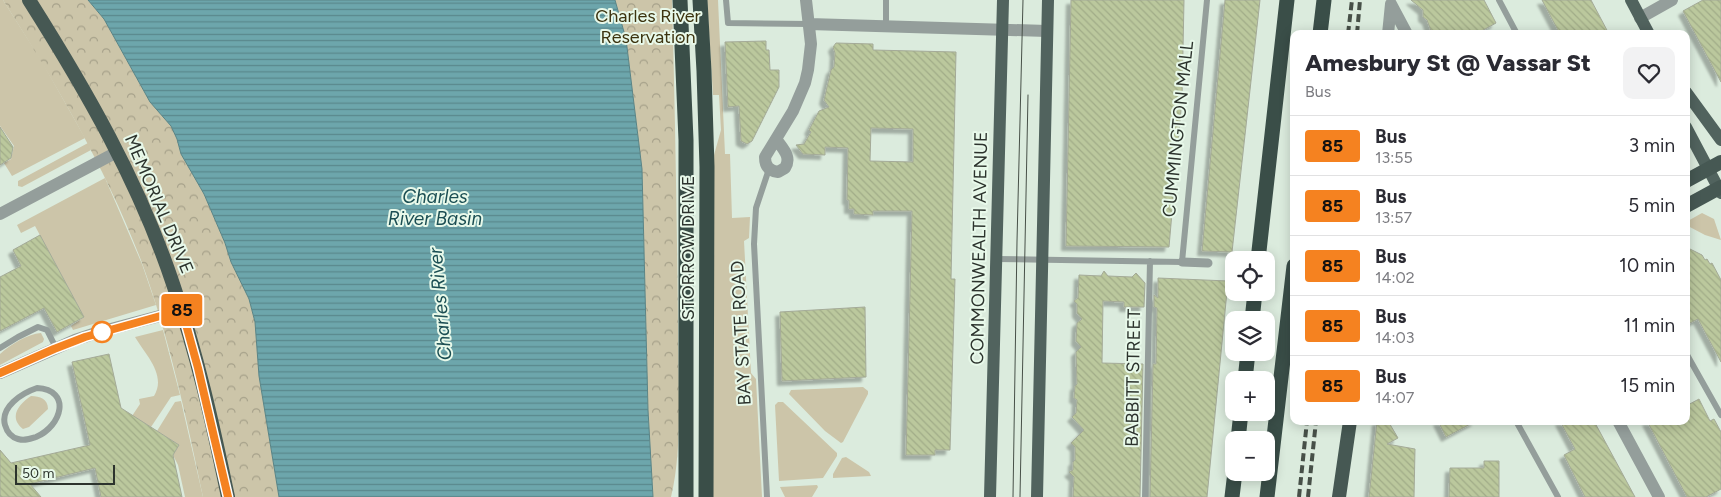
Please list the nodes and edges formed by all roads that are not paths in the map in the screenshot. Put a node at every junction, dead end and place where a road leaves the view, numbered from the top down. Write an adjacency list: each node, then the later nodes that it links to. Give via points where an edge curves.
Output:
1 (29, 0): 30 (highway, MEMORIAL DRIVE)
2 (680, 0): 57 (highway, STORROW DRIVE, via 686,150)
3 (700, 0): 58 (highway, STORROW DRIVE, via 706,130)
4 (726, 0): 17 (lane, via 728,23)
5 (806, 0): 17 (street, BAY STATE ROAD)
6 (886, 0): 18 (lane)
7 (1003, 0): 19 (main road, COMMONWEALTH AVENUE)
8 (1048, 0): 25 (main road)
9 (1207, 0): 42 (lane, CUMMINGTON MALL)
10 (1288, 0): 38 (highway)
11 (1324, 0): 20 (highway)
12 (1499, 0): 23 (lane)
13 (1631, 0): 16 (main road)
14 (1672, 0): 16 (street)
15 (1391, 2): 21 (street); 22 (street)
16 (1640, 18): 24 (main road)
17 (809, 24): 18 (street); 28 (street, BAY STATE ROAD, via 810,56 805,83)
18 (886, 26): 19 (street)
19 (1002, 30): 25 (street); 39 (main road, COMMONWEALTH AVENUE)
20 (1320, 30)
21 (1388, 30)
22 (1405, 30)
23 (1515, 30)
24 (1647, 30)
25 (1047, 31): 40 (main road)
26 (1690, 97): 29 (main road)
27 (1690, 135): 33 (main road)
28 (776, 139): 32 (street, BAY STATE ROAD, via 765,157); 32 (street, via 789,161 782,171)
29 (1721, 140)
30 (118, 152): 37 (street); 45 (highway, MEMORIAL DRIVE, via 149,221)
31 (1721, 162): 33 (highway)
32 (769, 169): 59 (lane, BAY STATE ROAD, via 756,208 754,244)
33 (1708, 169): 34 (highway); 35 (main road)
34 (1690, 179)
35 (1720, 189): 36 (highway)
36 (1690, 204)
37 (0, 214)
38 (1259, 251)
39 (996, 259): 40 (lane); 60 (main road, COMMONWEALTH AVENUE)
40 (1042, 260): 41 (lane); 61 (main road)
41 (1150, 261): 42 (lane); 62 (lane, BABBITT STREET)
42 (1182, 262): 43 (street)
43 (1208, 263)
44 (1290, 300): 64 (highway)
45 (182, 310): 47 (street, via 96,333); 56 (highway, MEMORIAL DRIVE)
46 (0, 348): 47 (lane, via 38,328 47,330)
47 (56, 348): 49 (street)
48 (1690, 360): 50 (lane)
49 (0, 373)
50 (1721, 414)
51 (1349, 425): 65 (highway)
52 (1518, 425): 66 (lane)
53 (1620, 425): 67 (street)
54 (3, 431): 54 (lane, via 20,440 42,434 57,421 56,396 45,388 25,392 12,402 6,412)
55 (1234, 481): 63 (highway)
56 (228, 497)
57 (686, 497)
58 (706, 497)
59 (767, 497)
60 (990, 497)
61 (1037, 497)
62 (1145, 497)
63 (1232, 497)
64 (1267, 497)
65 (1339, 497)
66 (1558, 497)
67 (1659, 497)

